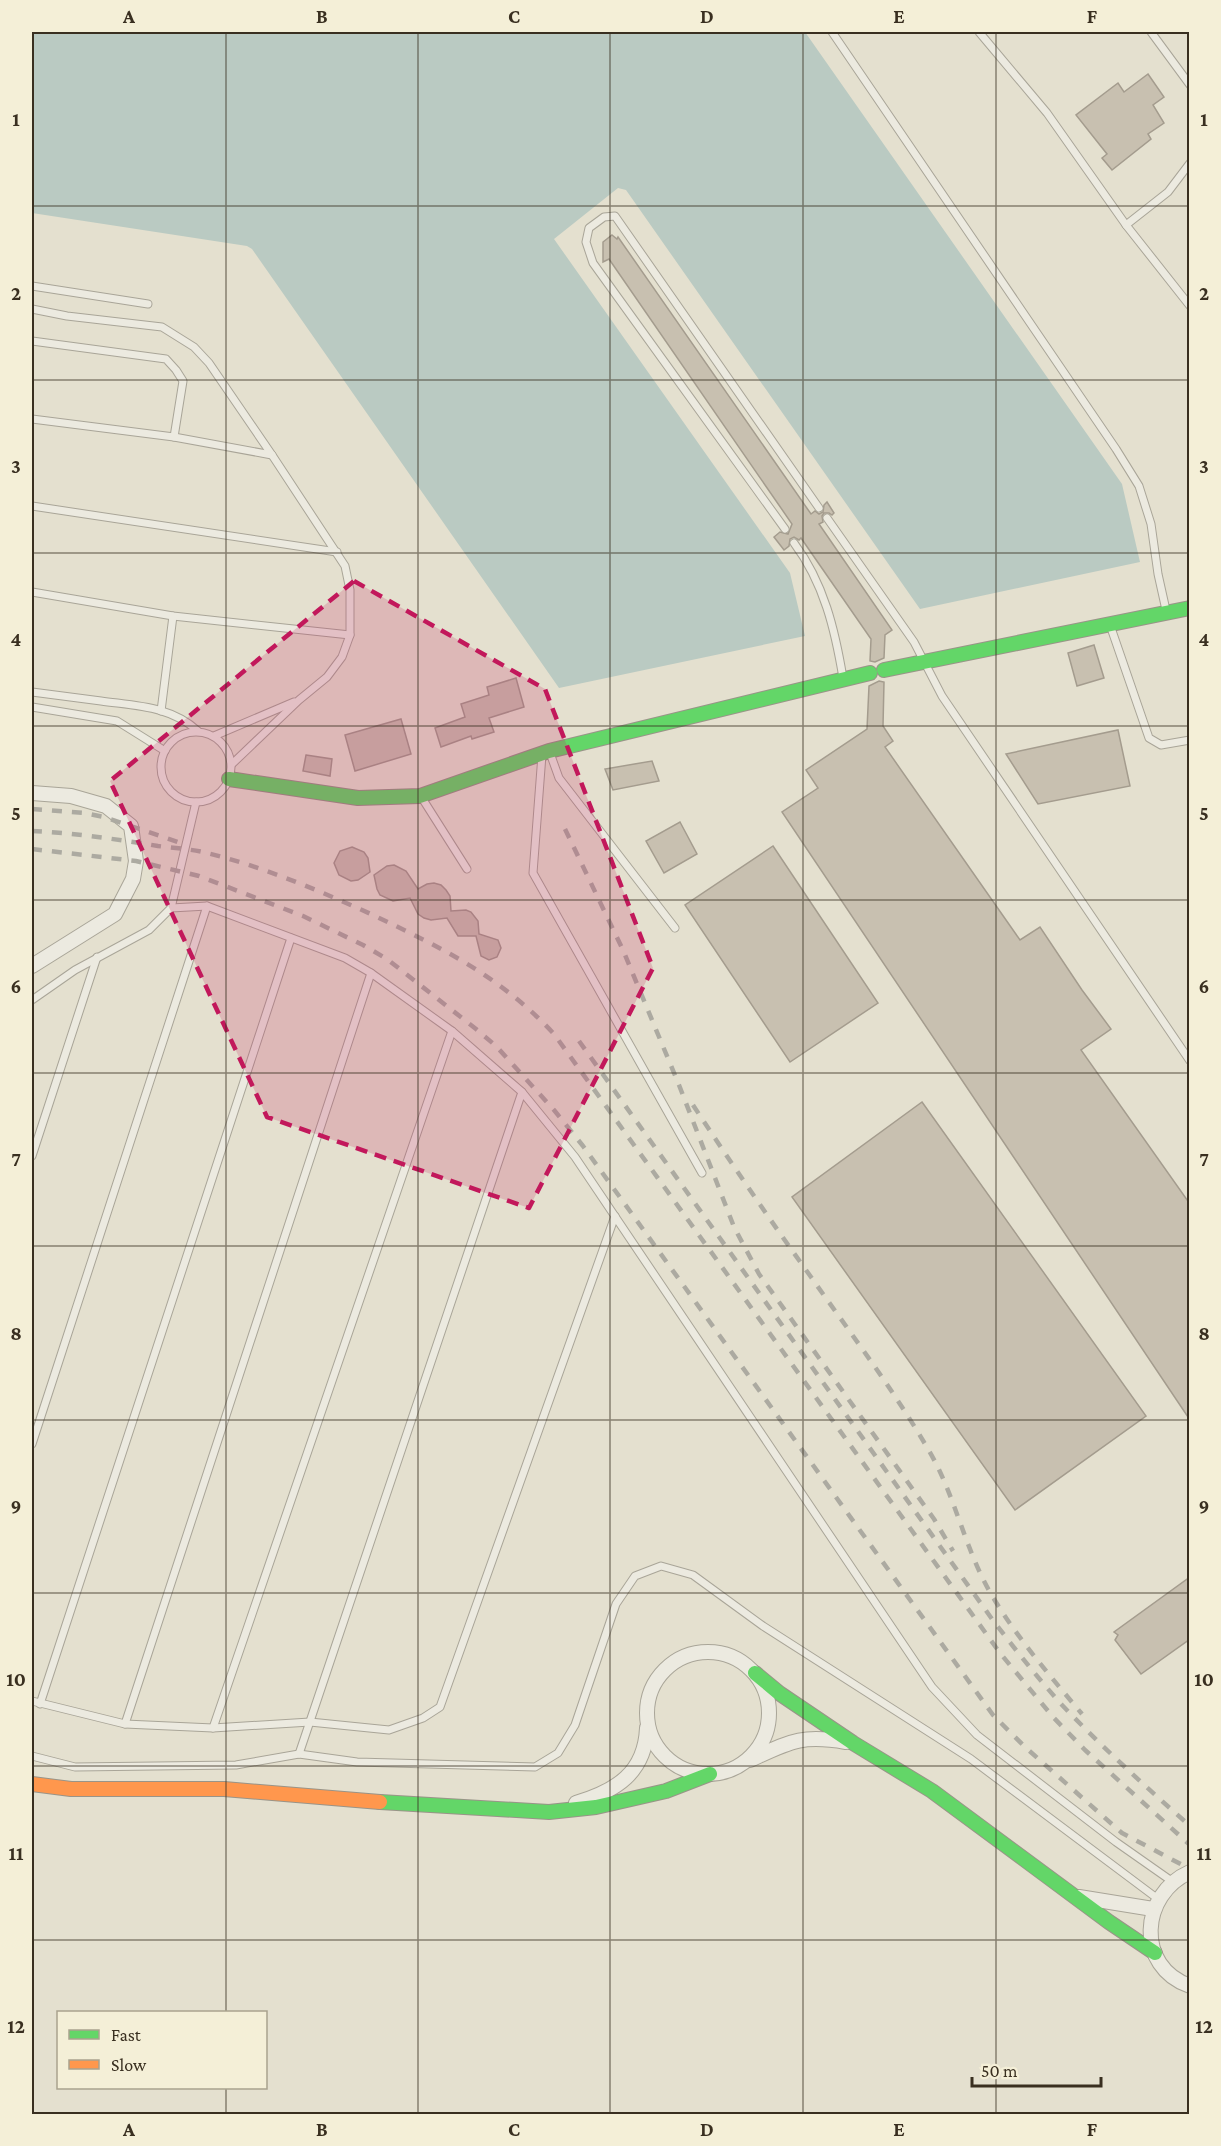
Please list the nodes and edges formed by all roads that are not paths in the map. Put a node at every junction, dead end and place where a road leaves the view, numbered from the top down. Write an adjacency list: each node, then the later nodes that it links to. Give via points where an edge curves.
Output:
1 (832, 32): 23 (lane, via 1138,486 1151,524)
2 (979, 32): 6 (lane, via 1047,113)
3 (1151, 32): 4 (lane)
4 (1190, 85)
5 (1190, 163): 6 (lane, via 1168,192)
6 (1126, 225): 9 (lane)
7 (32, 286): 8 (lane)
8 (148, 304)
9 (1190, 306)
10 (32, 309): 14 (lane, via 162,327 180,337 208,363)
11 (32, 341): 13 (lane, via 166,360 183,381)
12 (32, 419): 13 (lane)
13 (174, 437): 14 (lane)
14 (273, 455): 20 (lane)
15 (32, 506): 20 (lane)
16 (819, 508): 18 (lane, via 615,216 604,217 589,228 586,242 593,263)
17 (827, 518): 27 (lane)
18 (785, 529)
19 (794, 543): 30 (lane, via 824,594)
20 (337, 552): 26 (lane, via 345,566 350,590)
21 (32, 592): 24 (lane)
22 (1190, 608): 23 (street)
23 (1167, 613): 25 (street)
24 (173, 616): 26 (lane); 34 (lane)
25 (1110, 624): 27 (street); 37 (lane, via 1149,738 1161,745)
26 (350, 635): 32 (lane, via 342,657 327,677)
27 (925, 662): 28 (street); 55 (lane, via 942,696)
28 (884, 670)
29 (870, 673): 30 (street)
30 (843, 678): 39 (street)
31 (32, 692): 34 (lane, via 140,704)
32 (299, 700): 36 (lane); 40 (lane)
33 (32, 707): 38 (lane, via 117,721)
34 (161, 711): 35 (lane, via 186,720)
35 (198, 731): 36 (lane); 38 (lane, via 178,736)
36 (214, 736): 40 (lane, via 226,748)
37 (1190, 741)
38 (165, 751): 44 (lane, via 161,766 168,789 181,799)
39 (546, 752): 43 (street); 48 (lane, via 559,778); 58 (lane, via 532,873)
40 (232, 764): 41 (lane)
41 (229, 779): 43 (street, via 358,798); 44 (lane, via 219,794)
42 (32, 793): 51 (street, via 71,796 106,806 131,826 136,861 133,879 115,914)
43 (420, 796): 45 (lane)
44 (196, 802): 47 (lane)
45 (468, 869)
46 (207, 906): 47 (lane); 49 (lane); 60 (lane)
47 (171, 908): 50 (lane, via 149,930)
48 (675, 928)
49 (291, 938): 52 (lane, via 345,958); 63 (lane)
50 (98, 957): 53 (lane); 57 (lane)
51 (32, 966)
52 (371, 973): 54 (lane); 66 (lane)
53 (32, 1000)
54 (452, 1031): 56 (lane); 67 (lane)
55 (1190, 1061)
56 (522, 1092): 59 (lane, via 575,1157); 64 (lane)
57 (32, 1156)
58 (702, 1173)
59 (615, 1216): 64 (lane, via 440,1707 423,1718 389,1730); 76 (lane, via 932,1687 977,1736)
60 (32, 1444)
61 (755, 1673): 65 (street, via 728,1655 686,1655 656,1681 648,1699); 68 (street); 71 (street, via 765,1691 769,1721 757,1749)
62 (32, 1701): 63 (lane)
63 (39, 1704): 66 (lane)
64 (310, 1722): 67 (lane); 69 (lane)
65 (647, 1723): 72 (street, via 655,1744 669,1761 688,1771); 74 (street, via 642,1756 623,1781 609,1791)
66 (125, 1724): 67 (lane)
67 (213, 1728)
68 (853, 1743): 71 (street, via 802,1739); 77 (street, via 932,1791)
69 (299, 1754): 70 (lane, via 236,1765 98,1767 75,1767); 78 (lane, via 357,1762 535,1767 558,1753 575,1725 616,1604 635,1576 661,1566 693,1575 763,1626 971,1759)
70 (32, 1756)
71 (743, 1764): 72 (street)
72 (710, 1774): 74 (street, via 666,1791 620,1802)
73 (32, 1784): 74 (street, via 71,1790 224,1789)
74 (549, 1812)
75 (1190, 1872): 76 (street)
76 (1173, 1882): 78 (street)
77 (1074, 1896): 78 (street); 79 (street)
78 (1156, 1904): 79 (street, via 1150,1931)
79 (1155, 1953): 80 (street, via 1167,1972)
80 (1190, 1986)

